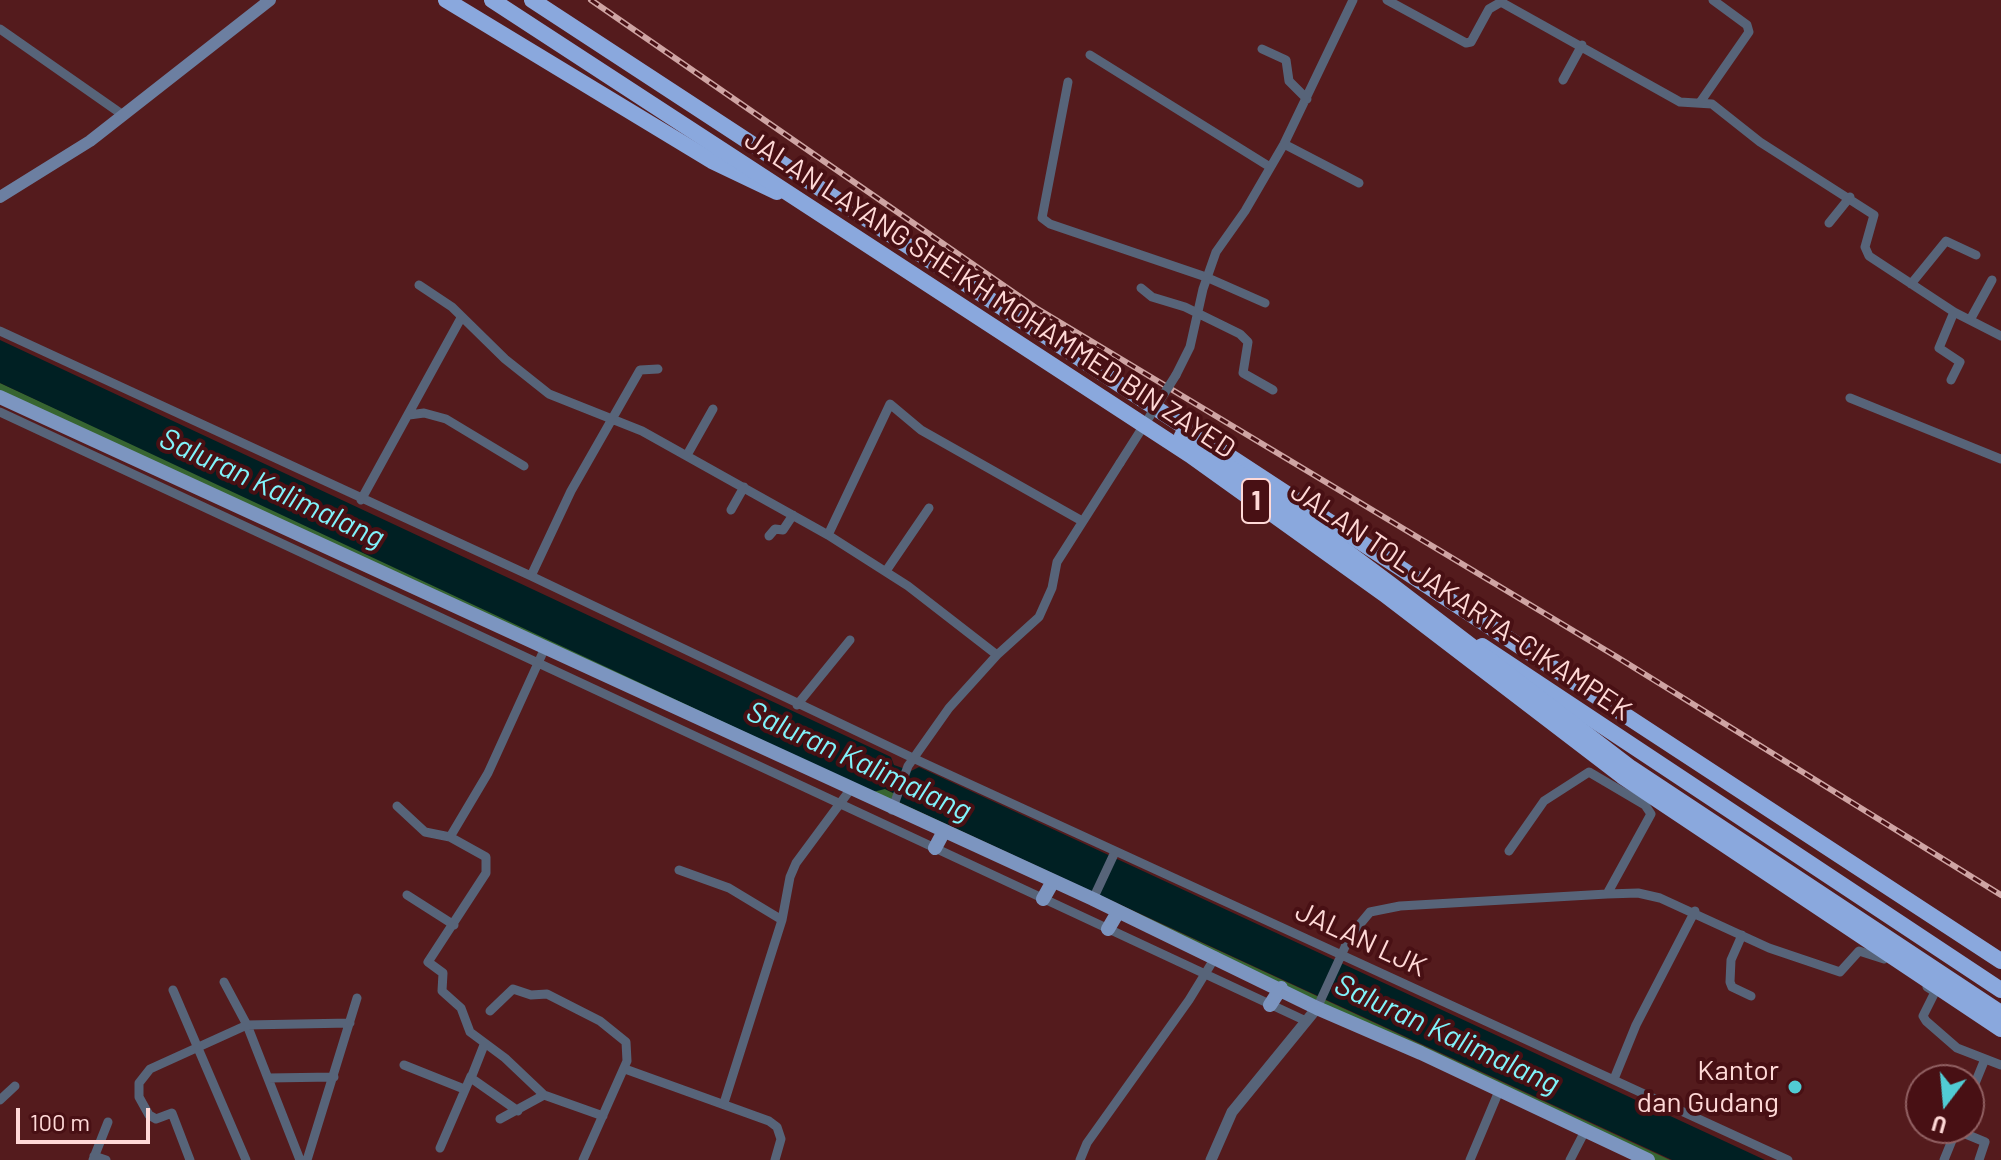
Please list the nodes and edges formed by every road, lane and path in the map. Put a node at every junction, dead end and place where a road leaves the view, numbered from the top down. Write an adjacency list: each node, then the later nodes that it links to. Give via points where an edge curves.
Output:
1 (270, 0): 18 (main road)
2 (446, 0): 24 (highway, via 712,161)
3 (485, 0): 24 (highway, JALAN TOL JAKARTA–CIKAMPEK / 1)
4 (492, 0): 104 (highway, JALAN LAYANG SHEIKH MOHAMMED BIN ZAYED / 1, bridge, via 1190,455 1384,594 1622,776)
5 (509, 0): 100 (highway, JALAN LAYANG SHEIKH MOHAMMED BIN ZAYED / 1, bridge, via 1272,496 1631,768)
6 (532, 0): 89 (highway, JALAN TOL JAKARTA–CIKAMPEK / 1)
7 (1353, 0): 16 (street)
8 (1387, 0): 11 (street, via 1460,42 1471,42 1497,2)
9 (1713, 0): 17 (street, via 1749,32)
10 (0, 29): 18 (street)
11 (1582, 45): 14 (street); 17 (street, via 1680,102)
12 (1262, 49): 16 (street, via 1286,60 1289,81)
13 (1090, 55): 20 (street)
14 (1563, 80)
15 (1068, 82): 27 (street, via 1042,218)
16 (1307, 99): 19 (street)
17 (1701, 101): 23 (street)
18 (123, 115): 22 (main road)
19 (1284, 144): 20 (street); 21 (street)
20 (1270, 167): 27 (street)
21 (1359, 183)
22 (0, 197)
23 (1850, 197): 25 (street); 29 (street, via 1876,218 1865,251)
24 (804, 204): 94 (highway, JALAN TOL JAKARTA–CIKAMPEK / 1, via 1231,478)
25 (1829, 223)
26 (1976, 255): 29 (street, via 1946,241)
27 (1206, 277): 32 (street); 34 (street)
28 (1992, 280): 36 (street)
29 (1911, 284): 33 (street)
30 (419, 285): 35 (street)
31 (1141, 288): 34 (street)
32 (1265, 303)
33 (1954, 312): 36 (street); 40 (street, via 1939,348 1960,362)
34 (1198, 315): 41 (street, via 1240,334 1248,342 1243,373); 56 (street, bridge, via 1185,360)
35 (461, 318): 46 (street); 47 (street, via 549,394)
36 (1970, 320): 38 (street)
37 (0, 331): 52 (street, JALAN LJK)
38 (2001, 336)
39 (658, 369): 47 (street, via 640,370)
40 (1951, 380)
41 (1273, 390)
42 (0, 397): 63 (main road)
43 (1850, 398): 49 (street)
44 (713, 409): 48 (street)
45 (0, 412): 63 (street)
46 (409, 415): 50 (street, via 446,419); 52 (street)
47 (611, 419): 48 (street); 60 (street)
48 (687, 455): 51 (street)
49 (2001, 459)
50 (524, 466)
51 (744, 487): 54 (street); 55 (street)
52 (361, 500): 60 (street, JALAN LJK)
53 (929, 508): 59 (street)
54 (731, 510)
55 (793, 515): 57 (street); 58 (street, via 783,530 775,529)
56 (1082, 521): 57 (street, via 921,430 890,404); 62 (street, via 1057,562 1039,617)
57 (828, 535): 59 (street)
58 (769, 536)
59 (886, 571): 62 (street)
60 (531, 576): 64 (street, JALAN LJK)
61 (850, 640): 64 (street)
62 (997, 655): 65 (street, via 949,708)
63 (541, 657): 66 (main road); 68 (street); 71 (street, via 488,773)
64 (797, 705): 65 (street, JALAN LJK)
65 (912, 763): 67 (street); 74 (street, JALAN LJK)
66 (850, 790): 67 (main road); 68 (street)
67 (894, 802): 70 (main road)
68 (840, 804): 72 (street); 83 (street, via 796,863)
69 (397, 806): 71 (street, via 425,832)
70 (943, 833): 72 (main road); 76 (main road)
71 (450, 837): 84 (street, via 486,857 488,864 482,883)
72 (935, 848): 80 (street)
73 (1509, 851): 77 (street, via 1544,801 1589,772 1645,805 1651,814)
74 (1114, 854): 79 (street); 88 (street, JALAN LJK)
75 (679, 870): 83 (street, via 729,888)
76 (1052, 883): 79 (main road); 80 (main road)
77 (1607, 894): 81 (street, via 1638,893); 88 (street, via 1370,912)
78 (407, 895): 84 (street)
79 (1094, 897): 82 (main road)
80 (1043, 899): 85 (street)
81 (1695, 911): 86 (street); 115 (street)
82 (1118, 912): 85 (main road); 87 (main road)
83 (782, 920): 121 (street)
84 (454, 925): 106 (street, via 428,962 443,973 442,991 461,1008 470,1032)
85 (1108, 929): 90 (street)
86 (1742, 935): 95 (street, via 1731,960 1730,982); 107 (street, via 1840,972 1859,951 1877,955 1935,992 1923,1016 1926,1021 1957,1048)
87 (1216, 956): 90 (street); 92 (main road)
88 (1339, 957): 97 (street); 115 (street, JALAN LJK)
89 (2001, 961)
90 (1205, 974): 98 (street); 136 (street)
91 (224, 982): 103 (street)
92 (1281, 988): 97 (main road); 98 (main road)
93 (173, 990): 105 (street)
94 (2001, 990)
95 (1751, 996)
96 (357, 998): 102 (street)
97 (1319, 1004): 101 (street); 118 (main road)
98 (1270, 1005): 101 (street)
99 (490, 1011): 111 (street, via 513,989 554,996 622,1036 628,1047)
100 (2001, 1013)
101 (1306, 1021): 137 (street, via 1232,1112)
102 (350, 1023): 103 (street); 113 (street)
103 (247, 1025): 105 (street); 114 (street)
104 (2001, 1029)
105 (196, 1045): 130 (street, via 150,1069 138,1090 149,1115 174,1115); 131 (street)
106 (484, 1045): 112 (street); 119 (street)
107 (1985, 1059): 108 (street); 110 (street)
108 (1983, 1064)
109 (404, 1065): 117 (street)
110 (2001, 1065)
111 (625, 1069): 121 (street); 123 (street)
112 (471, 1076): 117 (street); 122 (street)
113 (334, 1077): 114 (street); 133 (street)
114 (268, 1078): 132 (street)
115 (1614, 1079): 141 (street, JALAN LJK)
116 (15, 1086): 120 (street)
117 (464, 1089): 127 (street)
118 (1499, 1091): 126 (main road); 138 (street)
119 (544, 1095): 122 (street); 123 (street)
120 (0, 1100)
121 (724, 1103): 135 (street, via 777,1127 781,1139)
122 (518, 1111): 124 (street)
123 (603, 1116): 134 (street)
124 (500, 1119)
125 (108, 1122): 128 (street)
126 (1585, 1131): 139 (street); 140 (main road)
127 (440, 1148)
128 (93, 1158): 129 (street)
129 (106, 1160)
130 (190, 1160)
131 (246, 1160)
132 (300, 1160)
133 (307, 1160)
134 (583, 1160)
135 (775, 1160)
136 (1080, 1160)
137 (1211, 1160)
138 (1470, 1160)
139 (1570, 1160)
140 (1648, 1160)
141 (1788, 1160)

